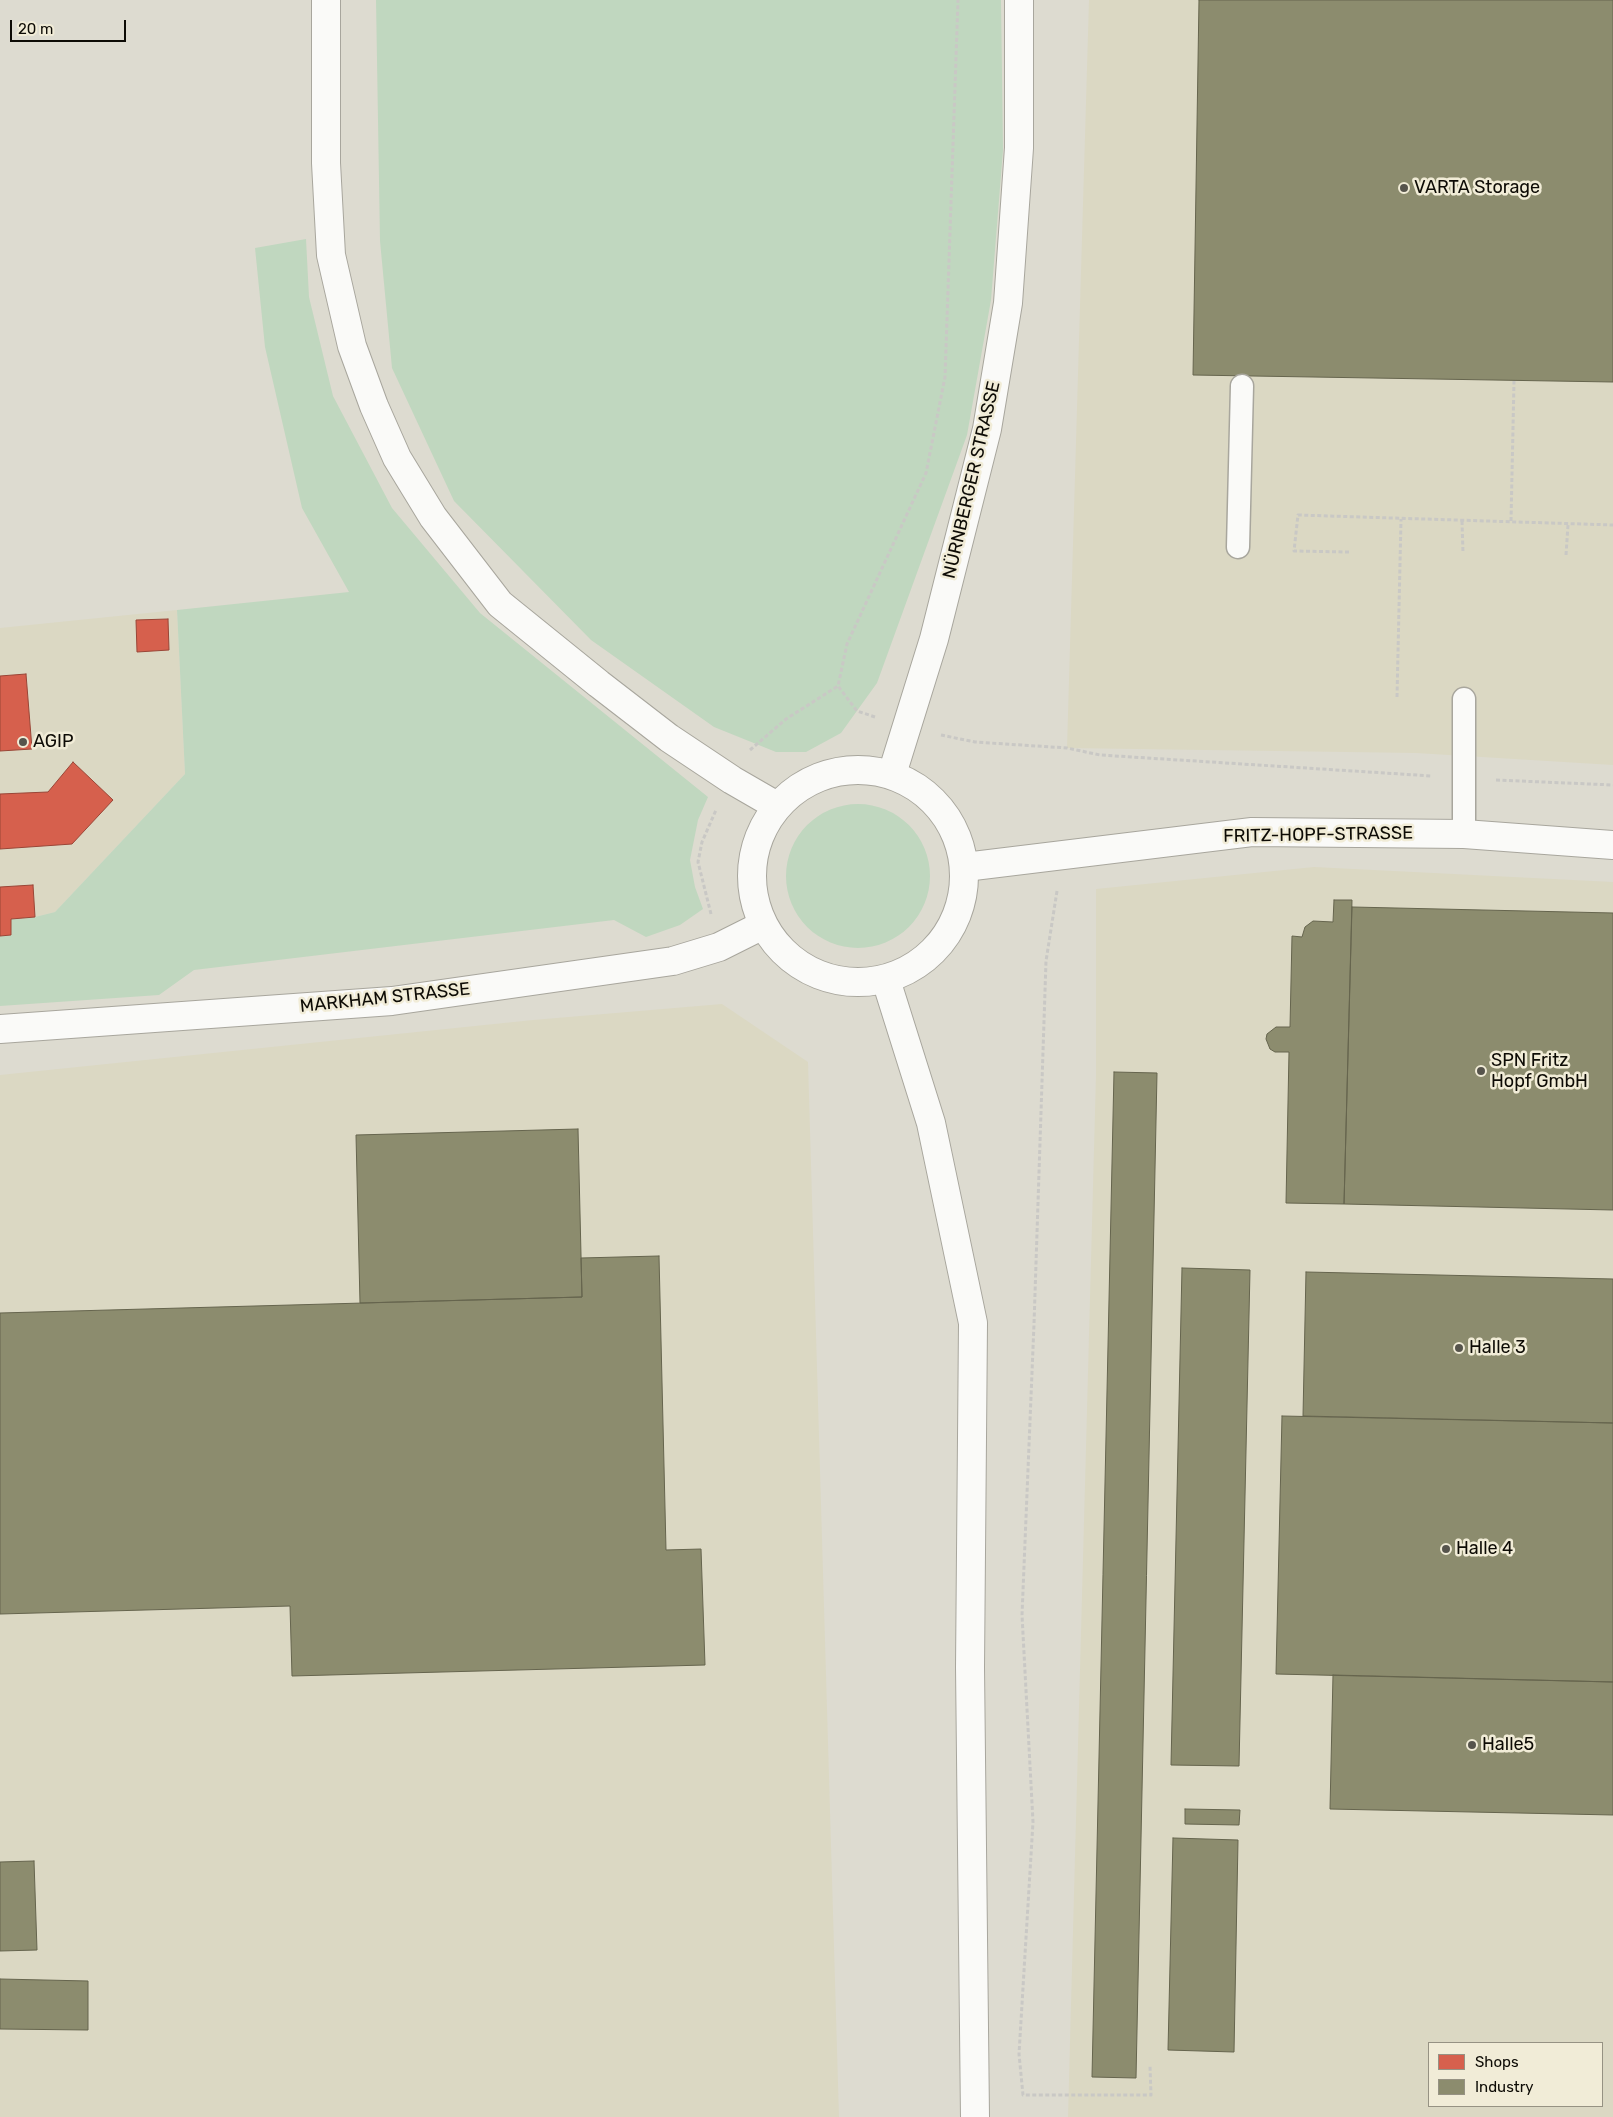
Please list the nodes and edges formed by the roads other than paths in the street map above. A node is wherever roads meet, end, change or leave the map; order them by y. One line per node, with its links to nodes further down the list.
1 (326, 0): 7 (main road)
2 (1019, 0): 6 (main road, NÜRNBERGER STRASSE)
3 (1242, 386): 4 (lane)
4 (1238, 547)
5 (1464, 699): 8 (lane)
6 (892, 774): 7 (main road); 10 (main road)
7 (778, 806): 11 (main road)
8 (1464, 834): 9 (main road, FRITZ-HOPF-STRASSE); 10 (main road, FRITZ-HOPF-STRASSE)
9 (1613, 846)
10 (965, 867): 12 (main road)
11 (762, 925): 12 (main road); 13 (main road, MARKHAM STRASSE)
12 (886, 980): 14 (main road)
13 (0, 1029)
14 (975, 2117)

